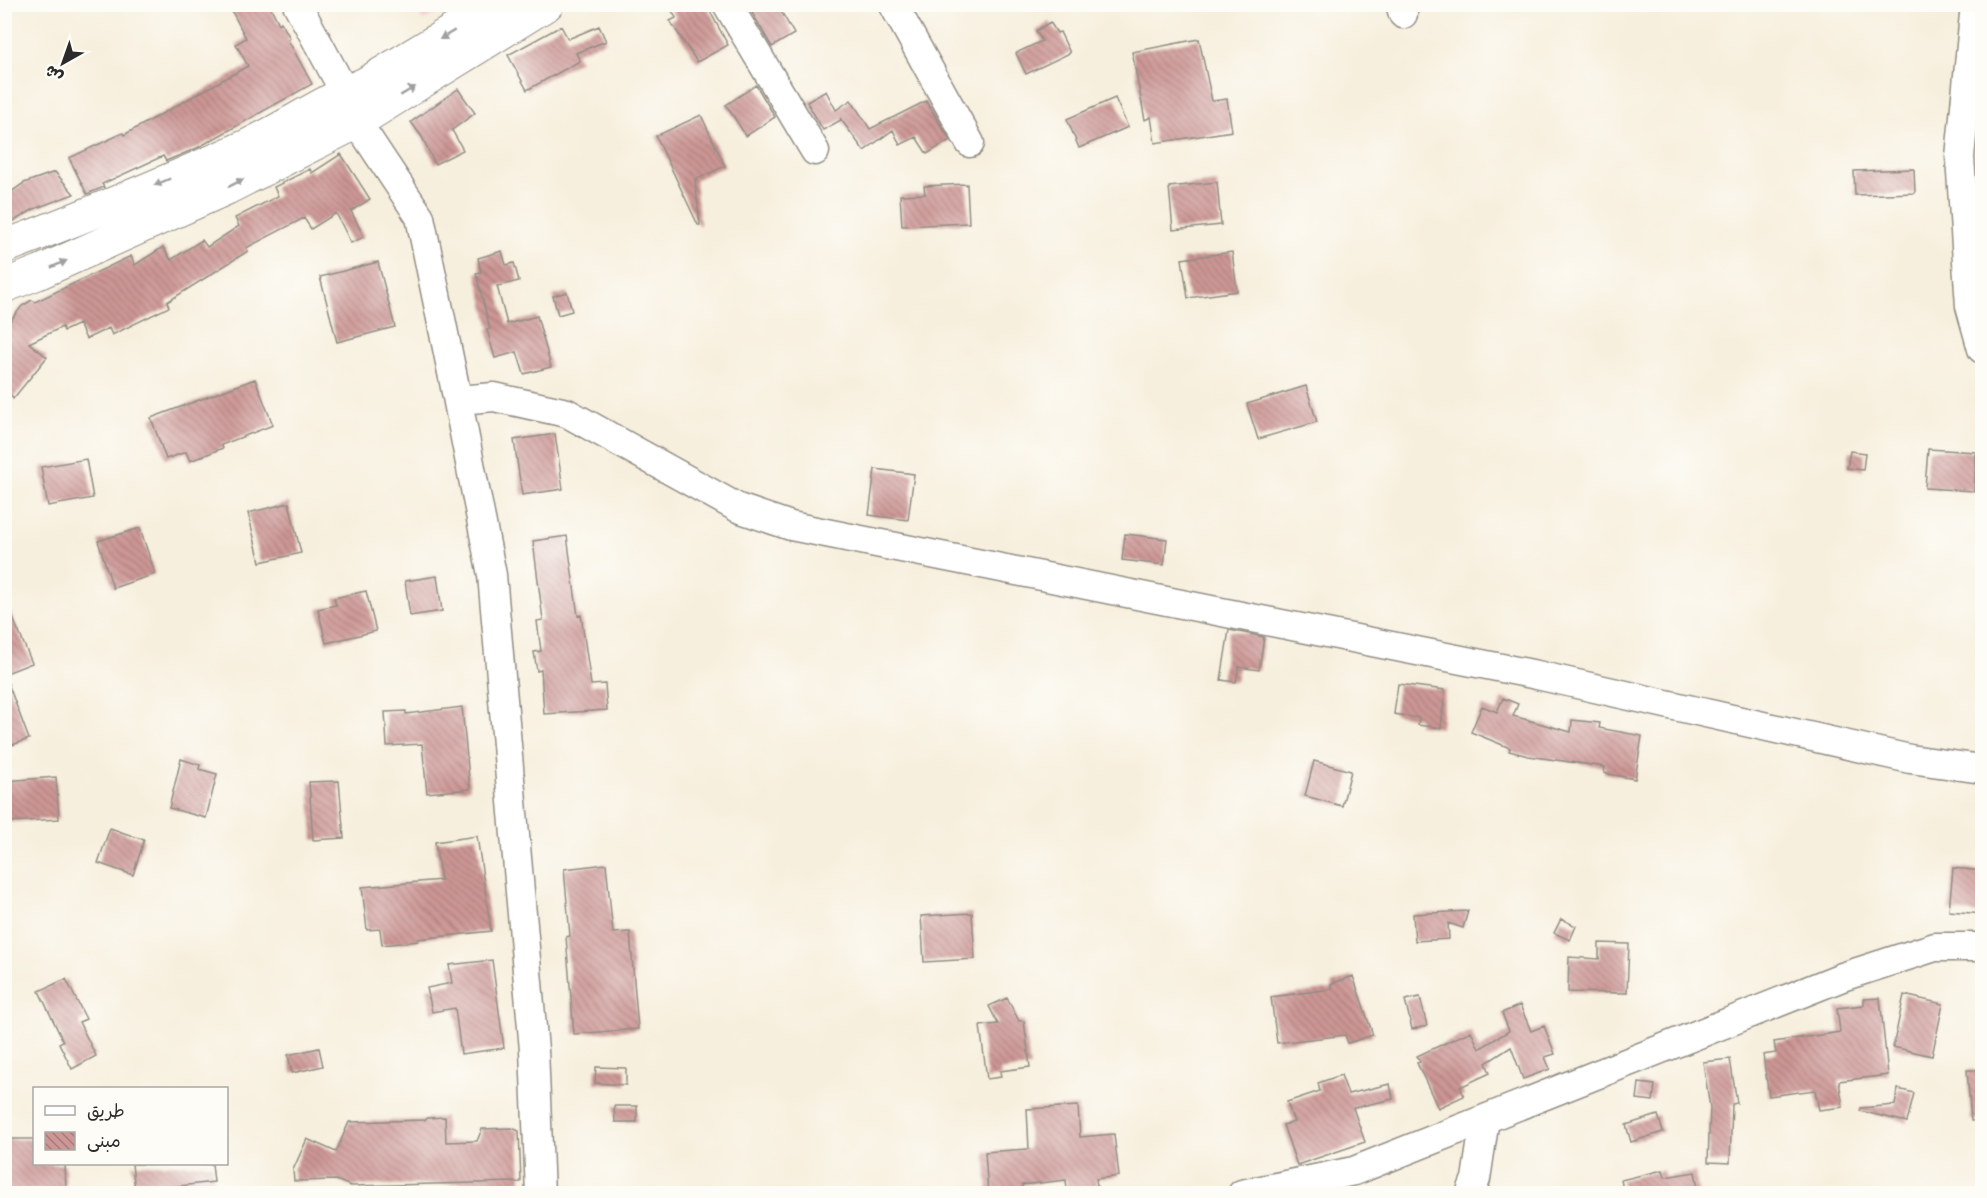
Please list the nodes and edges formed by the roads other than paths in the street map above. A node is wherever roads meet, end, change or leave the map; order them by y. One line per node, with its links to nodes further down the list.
1 (297, 4): 7 (street)
2 (497, 4): 7 (main road, one-way to 7)
3 (547, 4): 7 (main road, one-way to 3)
4 (727, 4): 9 (street)
5 (893, 4): 8 (street)
6 (1975, 4): 10 (street)
7 (351, 107): 11 (main road, one-way to 11); 12 (main road, one-way to 7); 15 (street)
8 (970, 143)
9 (815, 151)
10 (1972, 157): 13 (street)
11 (4, 247)
12 (4, 286)
13 (1976, 305): 14 (street)
14 (1983, 349)
15 (458, 400): 16 (street); 19 (street)
16 (1983, 769)
17 (1983, 947): 18 (street)
18 (1485, 1119): 20 (street); 21 (street)
19 (540, 1194)
20 (1242, 1194)
21 (1470, 1194)

